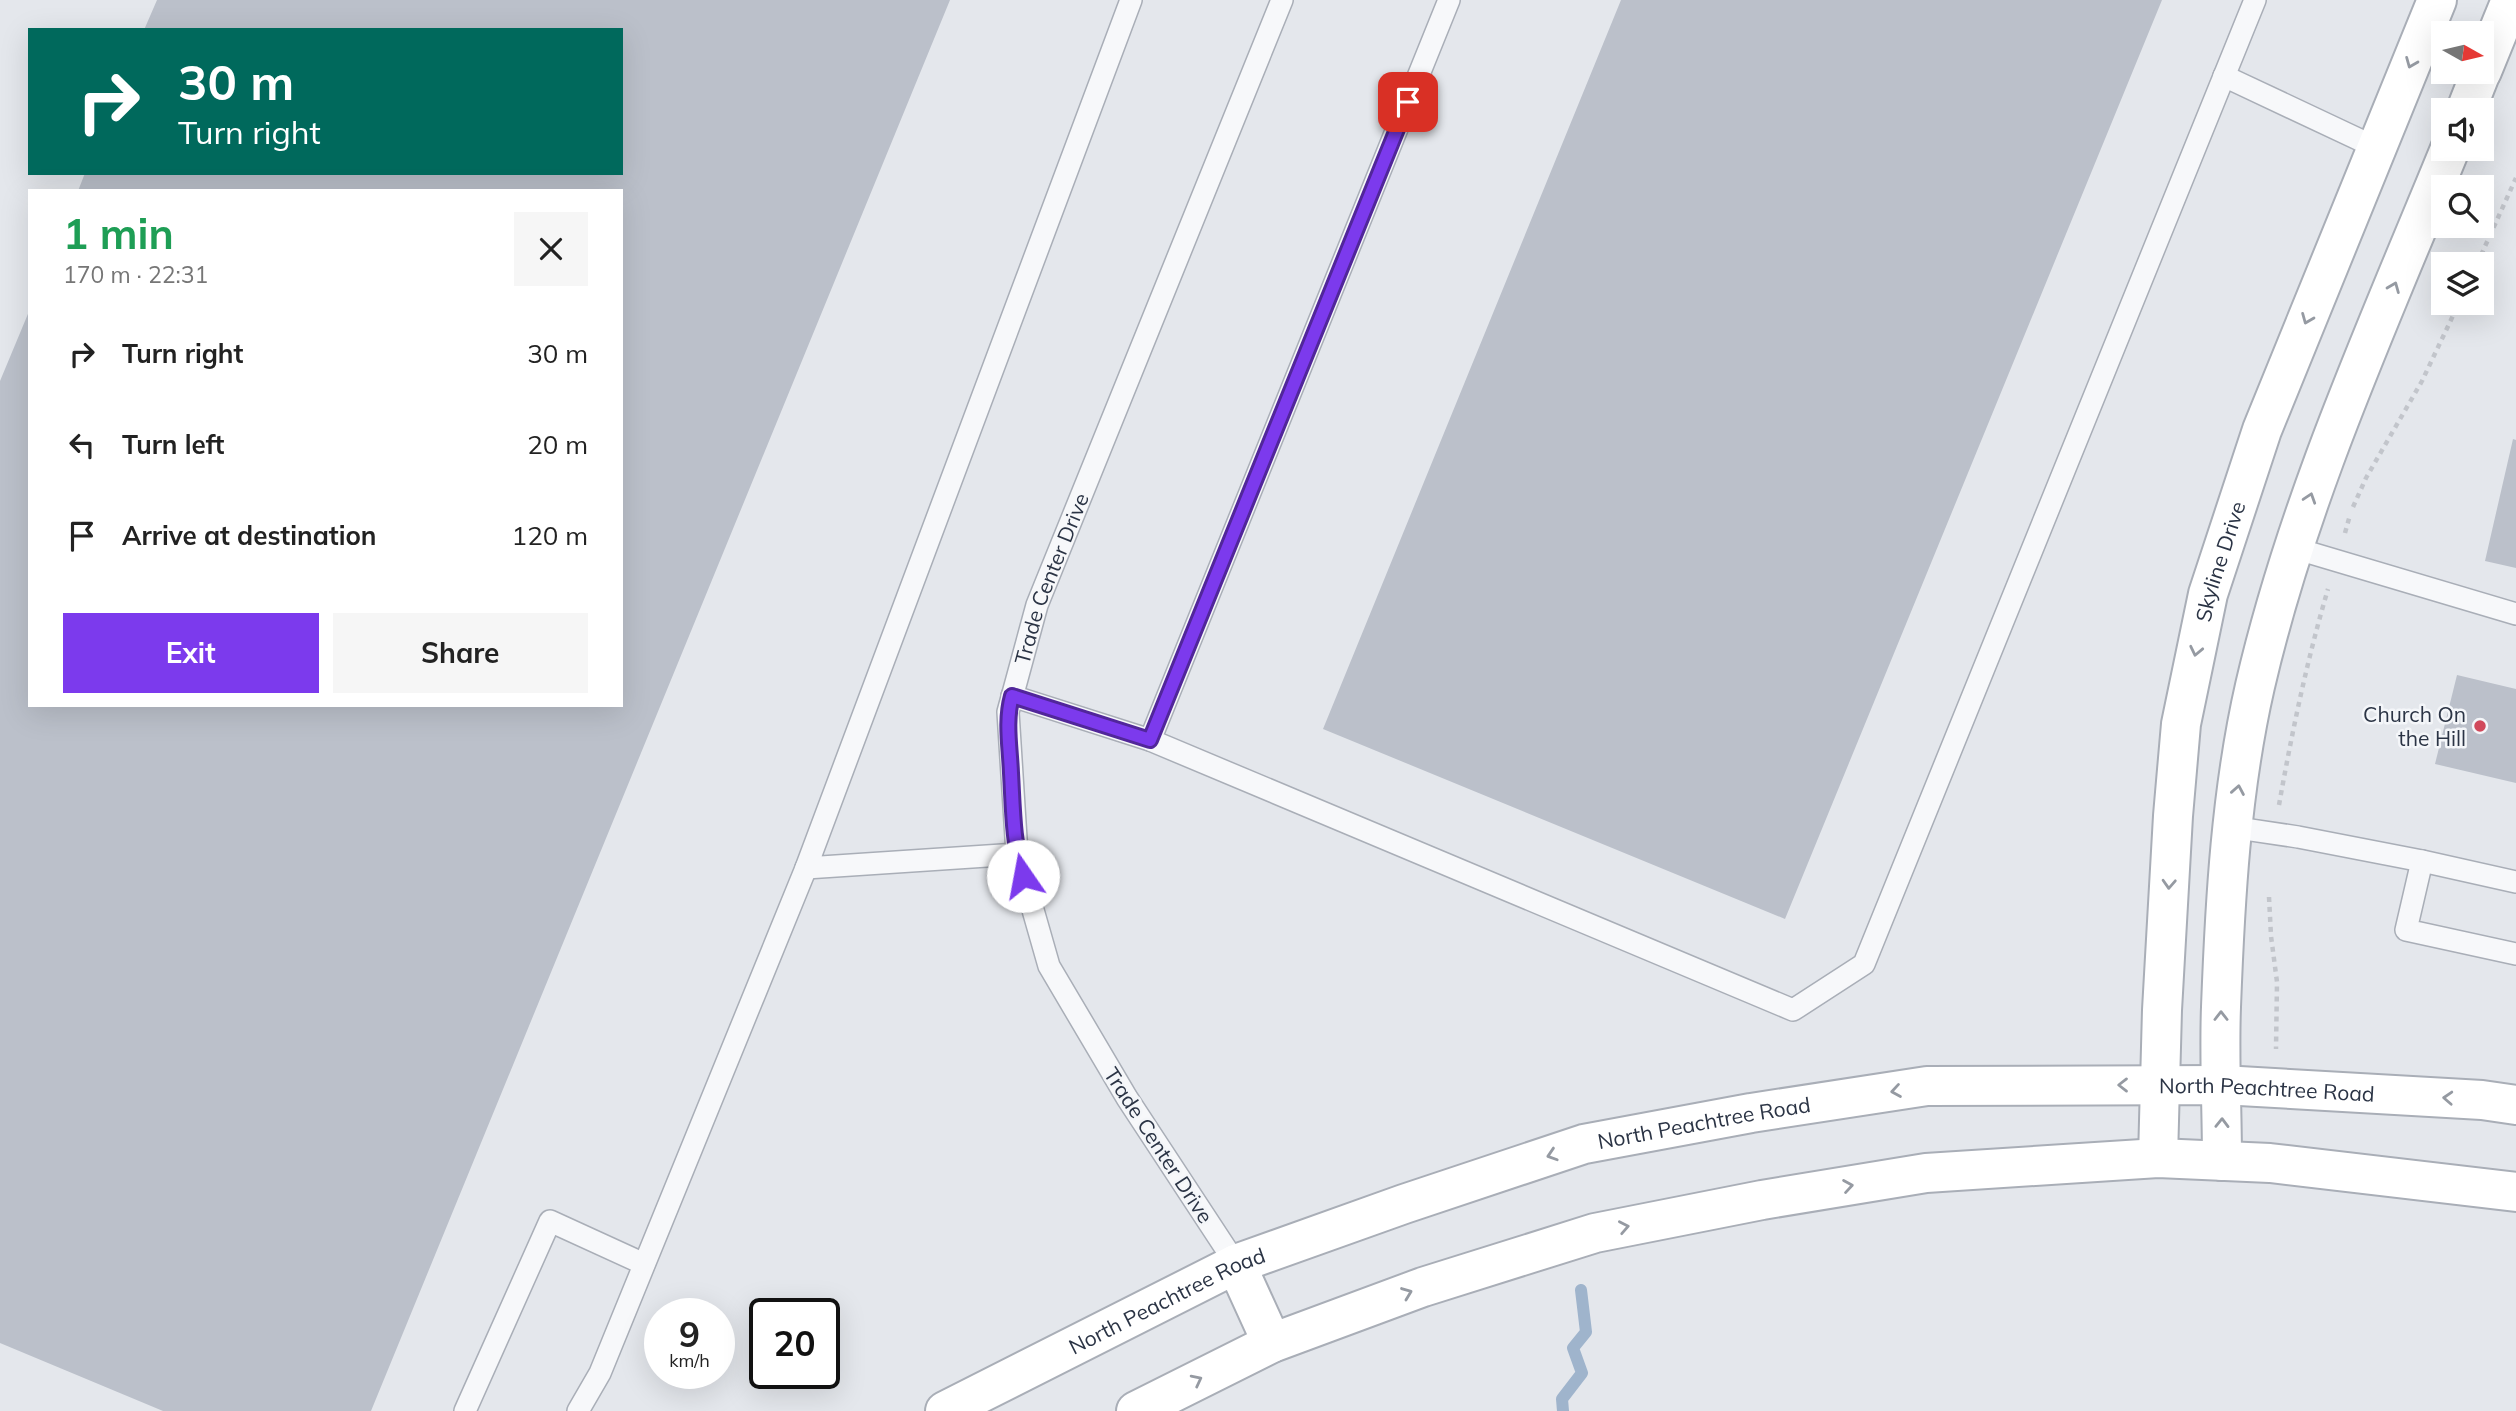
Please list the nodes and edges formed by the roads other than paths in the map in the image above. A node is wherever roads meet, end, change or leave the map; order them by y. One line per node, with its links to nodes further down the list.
1 (1131, 0): 18 (lane)
2 (1282, 0): 13 (lane, Trade Center Drive)
3 (1449, 0): 14 (lane)
4 (2255, 0): 8 (lane)
5 (2437, 0): 9 (main road, Skyline Drive, one-way to 9)
6 (2511, 0): 7 (main road)
7 (2494, 41)
8 (2224, 76): 9 (lane); 14 (lane)
9 (2377, 148): 21 (main road, Skyline Drive, one-way to 21)
10 (2445, 161): 11 (main road, one-way to 10)
11 (2294, 548): 12 (lane); 15 (main road, one-way to 11)
12 (2516, 614)
13 (1012, 696): 14 (lane); 16 (lane, Trade Center Drive)
14 (1150, 740)
15 (2231, 827): 17 (lane); 22 (main road, one-way to 15)
16 (1017, 854): 18 (lane); 28 (lane, Trade Center Drive)
17 (2422, 861): 19 (lane); 20 (lane)
18 (806, 867): 27 (lane)
19 (2516, 882)
20 (2516, 954)
21 (2160, 1084): 22 (main road, North Peachtree Road); 24 (main road, Skyline Drive); 28 (main road, North Peachtree Road, one-way to 28)
22 (2222, 1085): 23 (main road, North Peachtree Road, one-way to 22); 25 (main road, one-way to 22)
23 (2516, 1105)
24 (2158, 1158): 25 (main road); 29 (main road, one-way to 24)
25 (2222, 1161): 26 (main road)
26 (2516, 1192)
27 (644, 1264): 30 (lane); 31 (lane)
28 (1236, 1264): 29 (main road); 32 (main road, North Peachtree Road)
29 (1272, 1343): 33 (main road, one-way to 29)
30 (465, 1411)
31 (578, 1411)
32 (945, 1411)
33 (1136, 1411)

